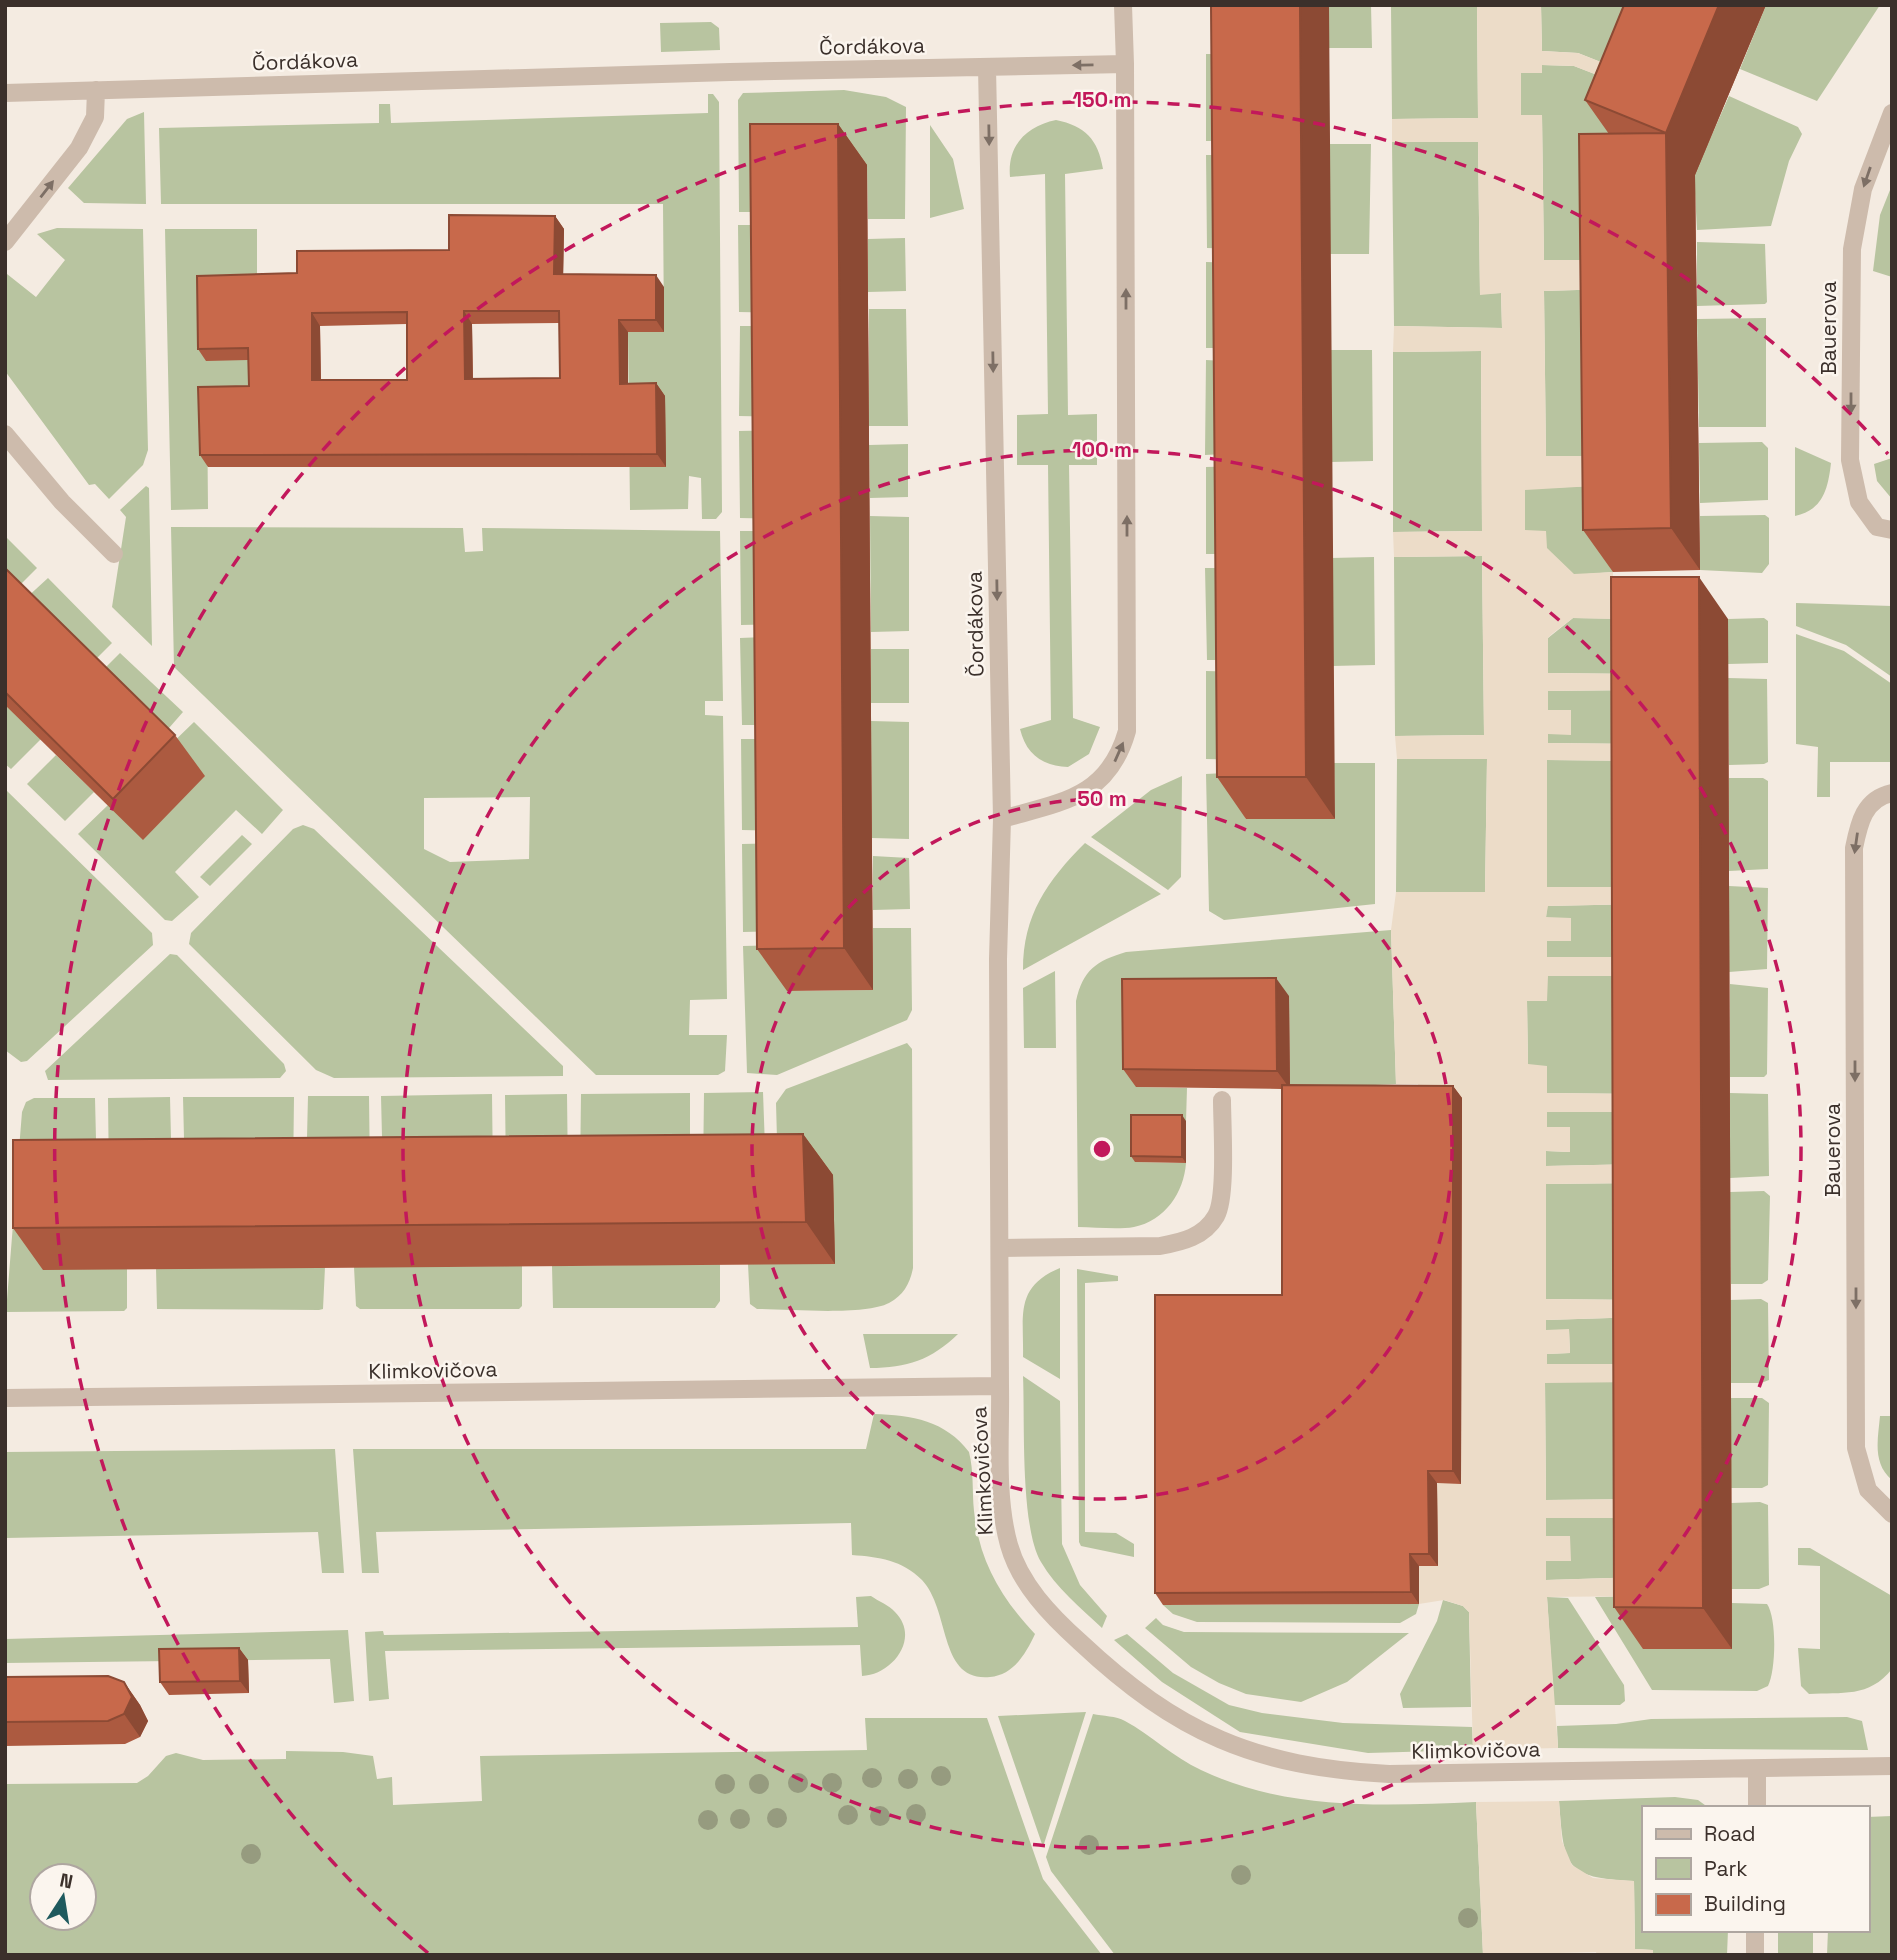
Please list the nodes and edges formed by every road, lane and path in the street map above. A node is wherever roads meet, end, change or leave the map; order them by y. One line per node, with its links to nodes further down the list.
1 (1123, 5): 2 (street)
2 (1125, 64): 3 (street, one-way to 3); 12 (street, one-way to 2)
3 (987, 67): 4 (street, Čordákova); 12 (street, Čordákova, one-way to 12)
4 (96, 90): 5 (street, Čordákova); 7 (street, one-way to 4)
5 (5, 93)
6 (1892, 113): 9 (street, Bauerova, one-way to 9)
7 (5, 242)
8 (5, 434): 10 (street)
9 (1892, 530)
10 (114, 554)
11 (1892, 793): 17 (street, Bauerova, one-way to 17)
12 (1002, 818): 14 (street, Čordákova)
13 (1222, 1100): 14 (street)
14 (1000, 1248): 15 (street, Čordákova)
15 (1000, 1386): 16 (street, Klimkovičova); 19 (street, Klimkovičova)
16 (5, 1398)
17 (1892, 1514)
18 (1892, 1766): 19 (street, Klimkovičova)
19 (1758, 1769): 20 (street)
20 (1757, 1806)
21 (1755, 1932): 22 (street)
22 (1755, 1955)

